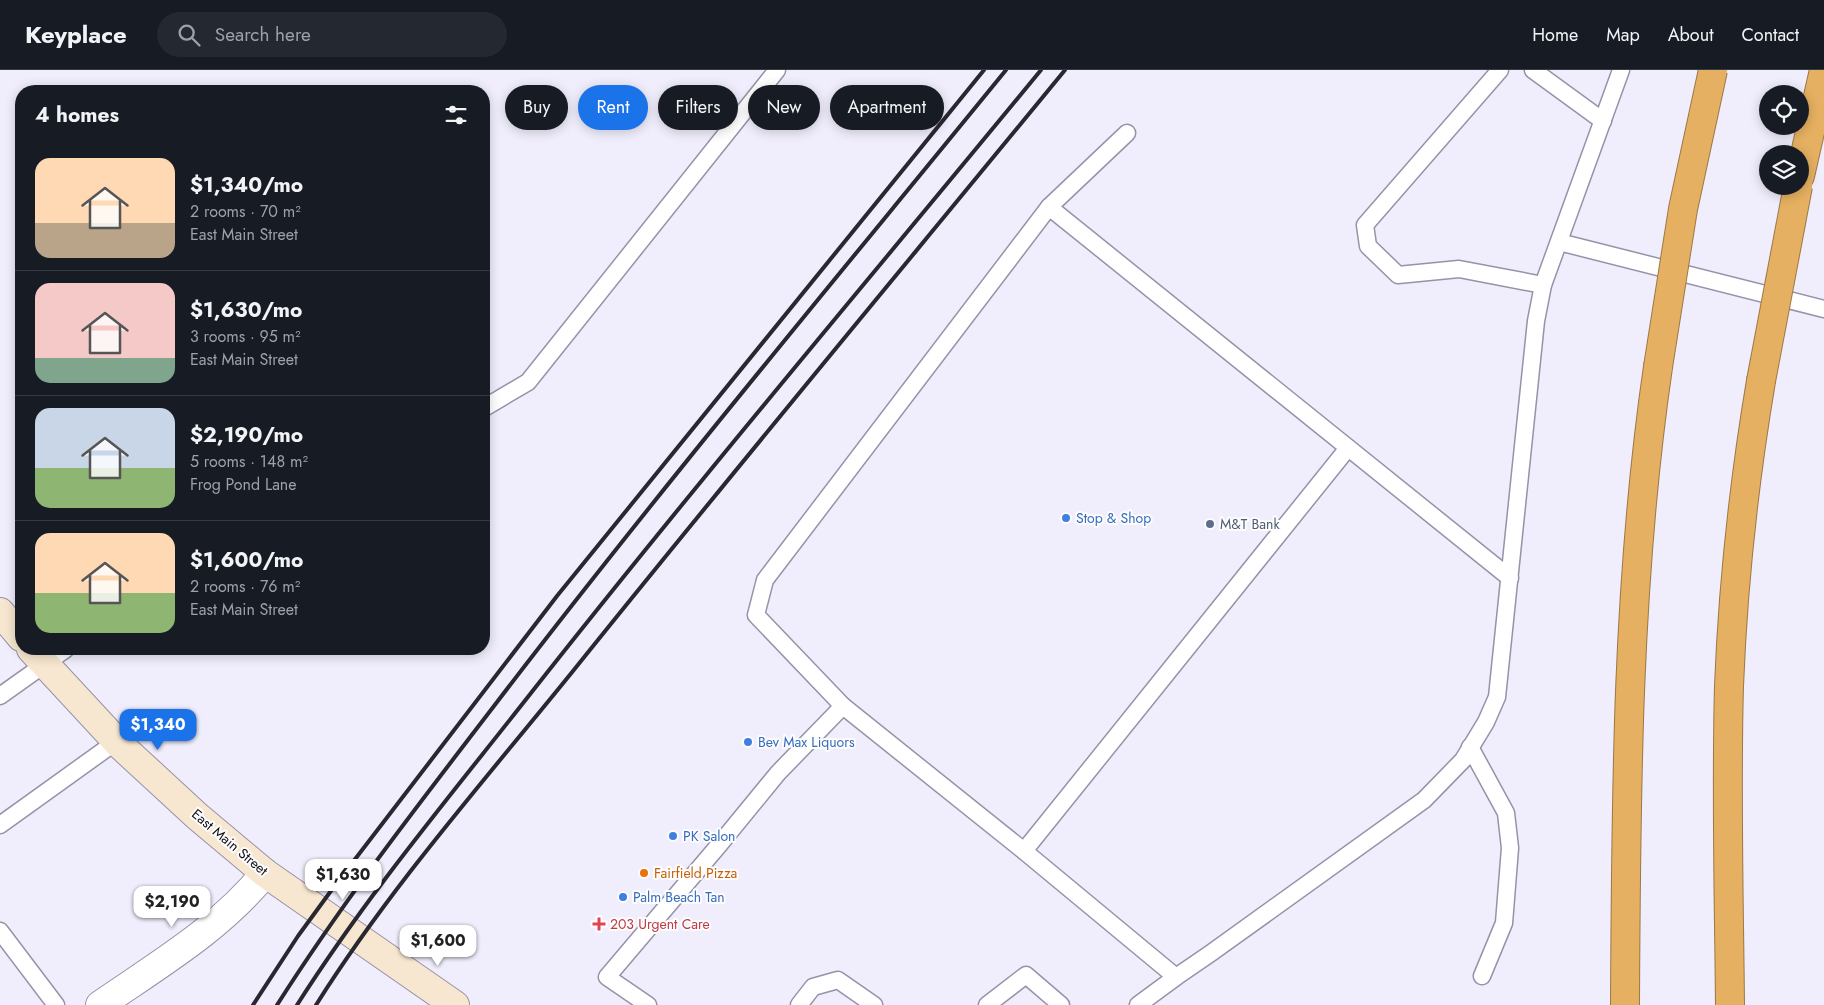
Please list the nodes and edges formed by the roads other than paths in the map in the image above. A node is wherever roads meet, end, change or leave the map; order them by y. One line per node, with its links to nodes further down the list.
1 (777, 70): 15 (lane)
2 (1500, 70): 13 (lane)
3 (1533, 70): 7 (lane)
4 (1621, 70): 7 (lane)
5 (1713, 70): 41 (highway, bridge)
6 (1824, 70): 9 (highway)
7 (1603, 121): 12 (lane)
8 (1127, 133): 11 (lane)
9 (1807, 145)
10 (1796, 195): 42 (highway, bridge)
11 (1049, 207): 16 (lane); 23 (lane)
12 (1559, 242): 13 (lane); 14 (lane)
13 (1543, 285): 17 (lane)
14 (1824, 309)
15 (490, 404)
16 (1348, 448): 17 (lane); 27 (lane)
17 (1510, 578): 25 (lane)
18 (0, 612): 19 (main road)
19 (15, 630)
20 (46, 655): 22 (lane)
21 (48, 655): 24 (main road, East Main Street)
22 (0, 696)
23 (843, 706): 27 (lane); 35 (lane)
24 (117, 741): 26 (lane); 28 (main road, East Main Street)
25 (1470, 747): 30 (lane); 31 (lane)
26 (0, 825)
27 (1024, 851): 30 (lane)
28 (265, 873): 33 (street); 34 (main road, East Main Street)
29 (0, 932): 32 (lane)
30 (1176, 976): 40 (lane)
31 (1482, 976)
32 (56, 1005)
33 (100, 1005)
34 (455, 1005)
35 (648, 1005)
36 (799, 1005): 37 (lane)
37 (874, 1005)
38 (987, 1005): 39 (lane)
39 (1061, 1005)
40 (1138, 1005)
41 (1625, 1005)
42 (1730, 1005)

